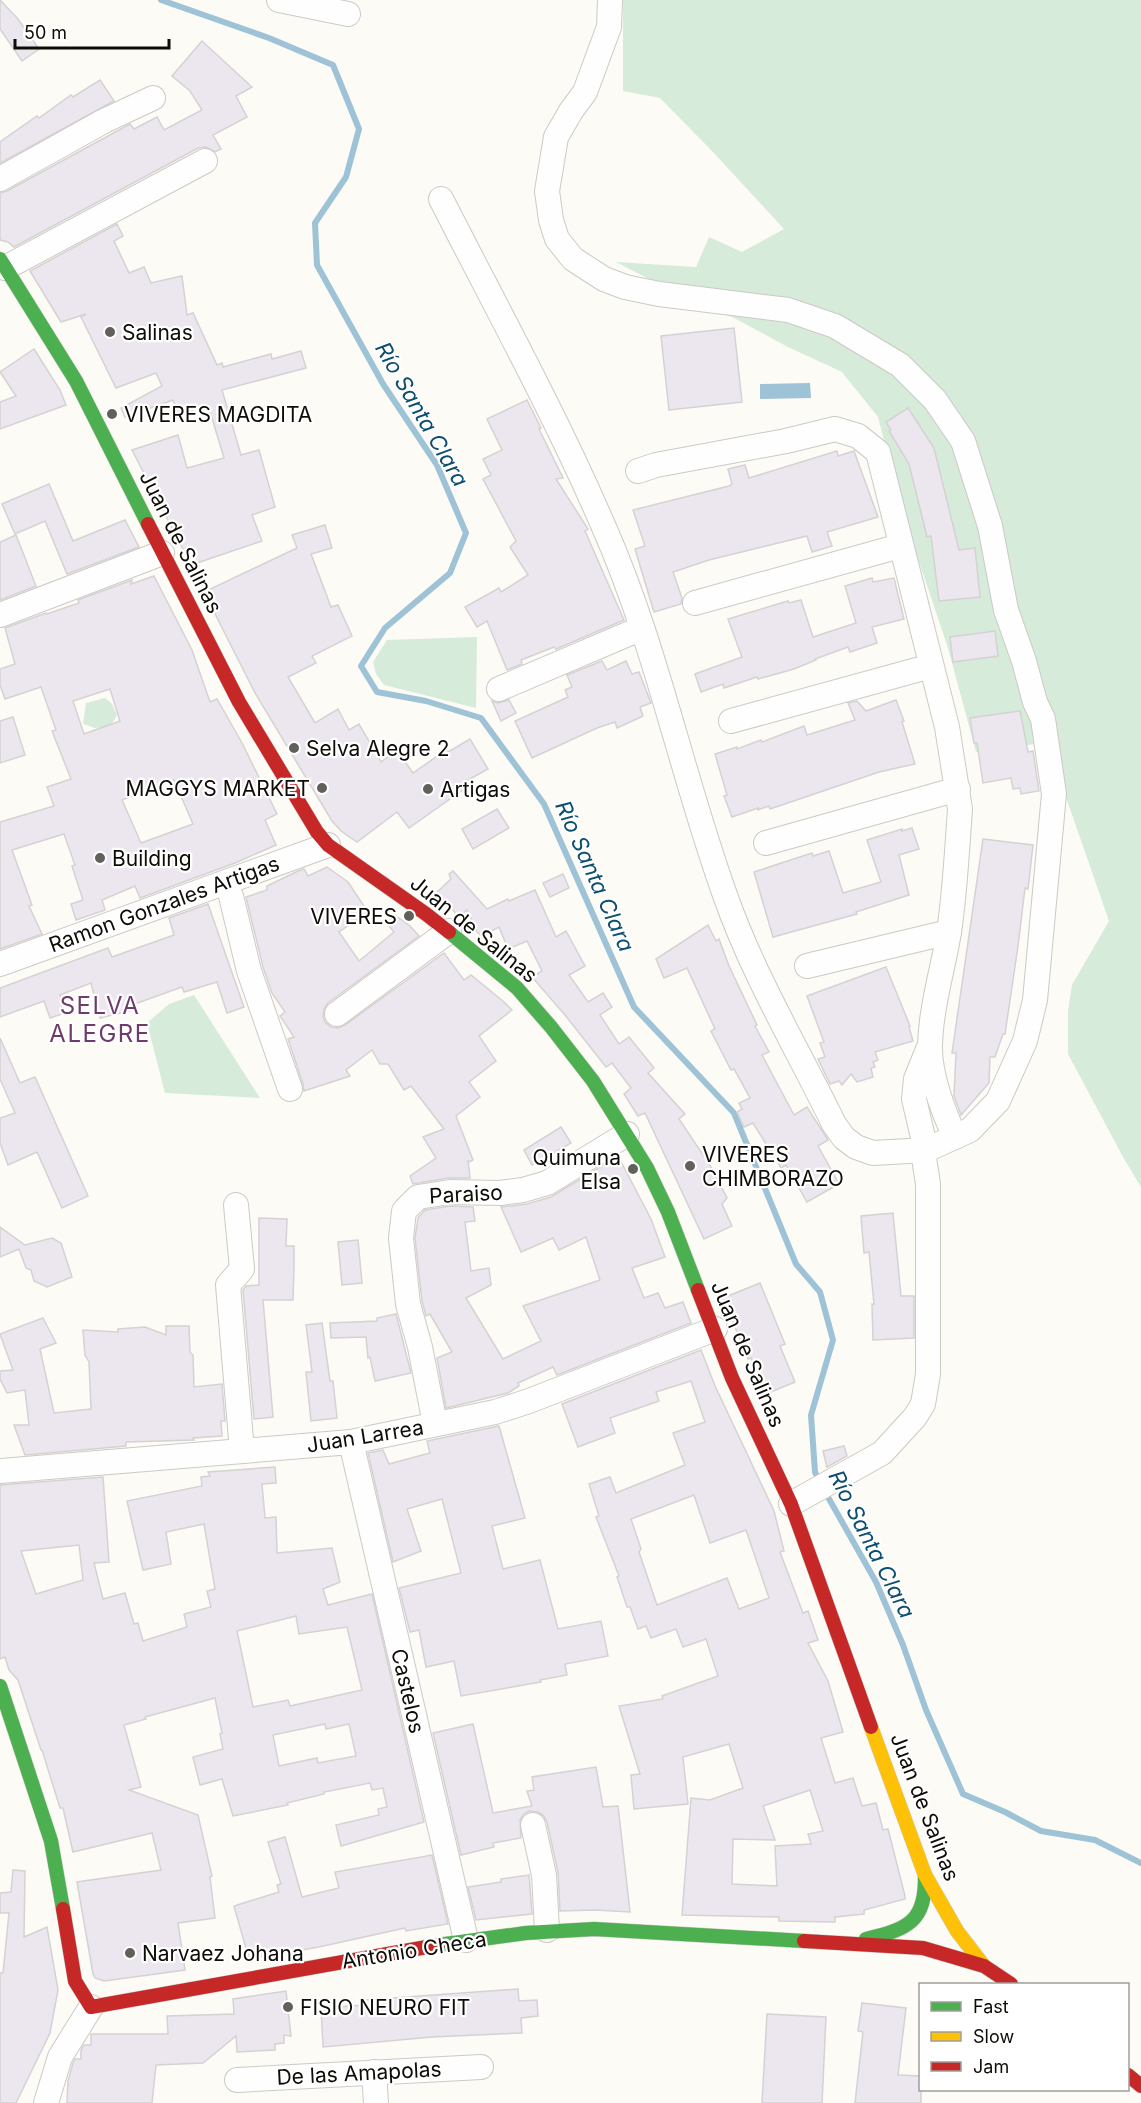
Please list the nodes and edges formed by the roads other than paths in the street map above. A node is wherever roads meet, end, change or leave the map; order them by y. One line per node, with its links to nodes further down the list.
1 (279, 0): 3 (street)
2 (610, 0): 30 (street)
3 (348, 14)
4 (153, 98): 6 (street)
5 (205, 162): 8 (street)
6 (0, 179)
7 (441, 199): 14 (street)
8 (3, 263): 11 (street, Juan de Salinas)
9 (638, 471): 10 (street)
10 (900, 546): 12 (street); 15 (street)
11 (162, 553): 13 (street); 20 (street, Juan de Salinas)
12 (694, 603)
13 (0, 615)
14 (642, 628): 16 (street); 31 (street)
15 (931, 666): 17 (street); 18 (street)
16 (499, 689)
17 (731, 721)
18 (958, 789): 19 (street); 23 (street)
19 (766, 843)
20 (328, 844): 22 (street, Juan de Salinas); 24 (street, Ramon Gonzales Artigas)
21 (231, 896): 28 (street)
22 (449, 931): 26 (street); 29 (street, Juan de Salinas)
23 (949, 932): 25 (street); 27 (street)
24 (0, 964)
25 (807, 966)
26 (337, 1014)
27 (930, 1045): 30 (street); 31 (street)
28 (290, 1089)
29 (627, 1134): 33 (street, Juan de Salinas); 34 (street, Paraiso)
30 (955, 1137): 31 (street)
31 (926, 1150): 38 (street)
32 (236, 1205): 36 (street)
33 (715, 1329): 34 (street, Juan Larrea); 38 (street, Juan de Salinas)
34 (435, 1424): 35 (street, Juan Larrea)
35 (351, 1442): 36 (street, Juan Larrea); 43 (street, Castelos)
36 (242, 1451): 37 (street, Juan Larrea)
37 (0, 1471)
38 (791, 1504): 41 (street, Juan de Salinas)
39 (0, 1686): 47 (street)
40 (532, 1825): 42 (street)
41 (925, 1875): 44 (street); 45 (street, Juan de Salinas)
42 (547, 1930): 43 (street, Antonio Checa); 44 (street, Antonio Checa)
43 (466, 1940): 47 (street, Antonio Checa)
44 (847, 1944): 45 (street, Juan de Salinas)
45 (984, 1966): 46 (street, Juan de Salinas)
46 (1010, 1983)
47 (91, 2007): 53 (street)
48 (481, 2067): 49 (street, De las Amapolas)
49 (374, 2072): 51 (street, De las Amapolas); 54 (street)
50 (1129, 2076): 52 (street)
51 (237, 2080)
52 (1141, 2086)
53 (46, 2103)
54 (376, 2103)

